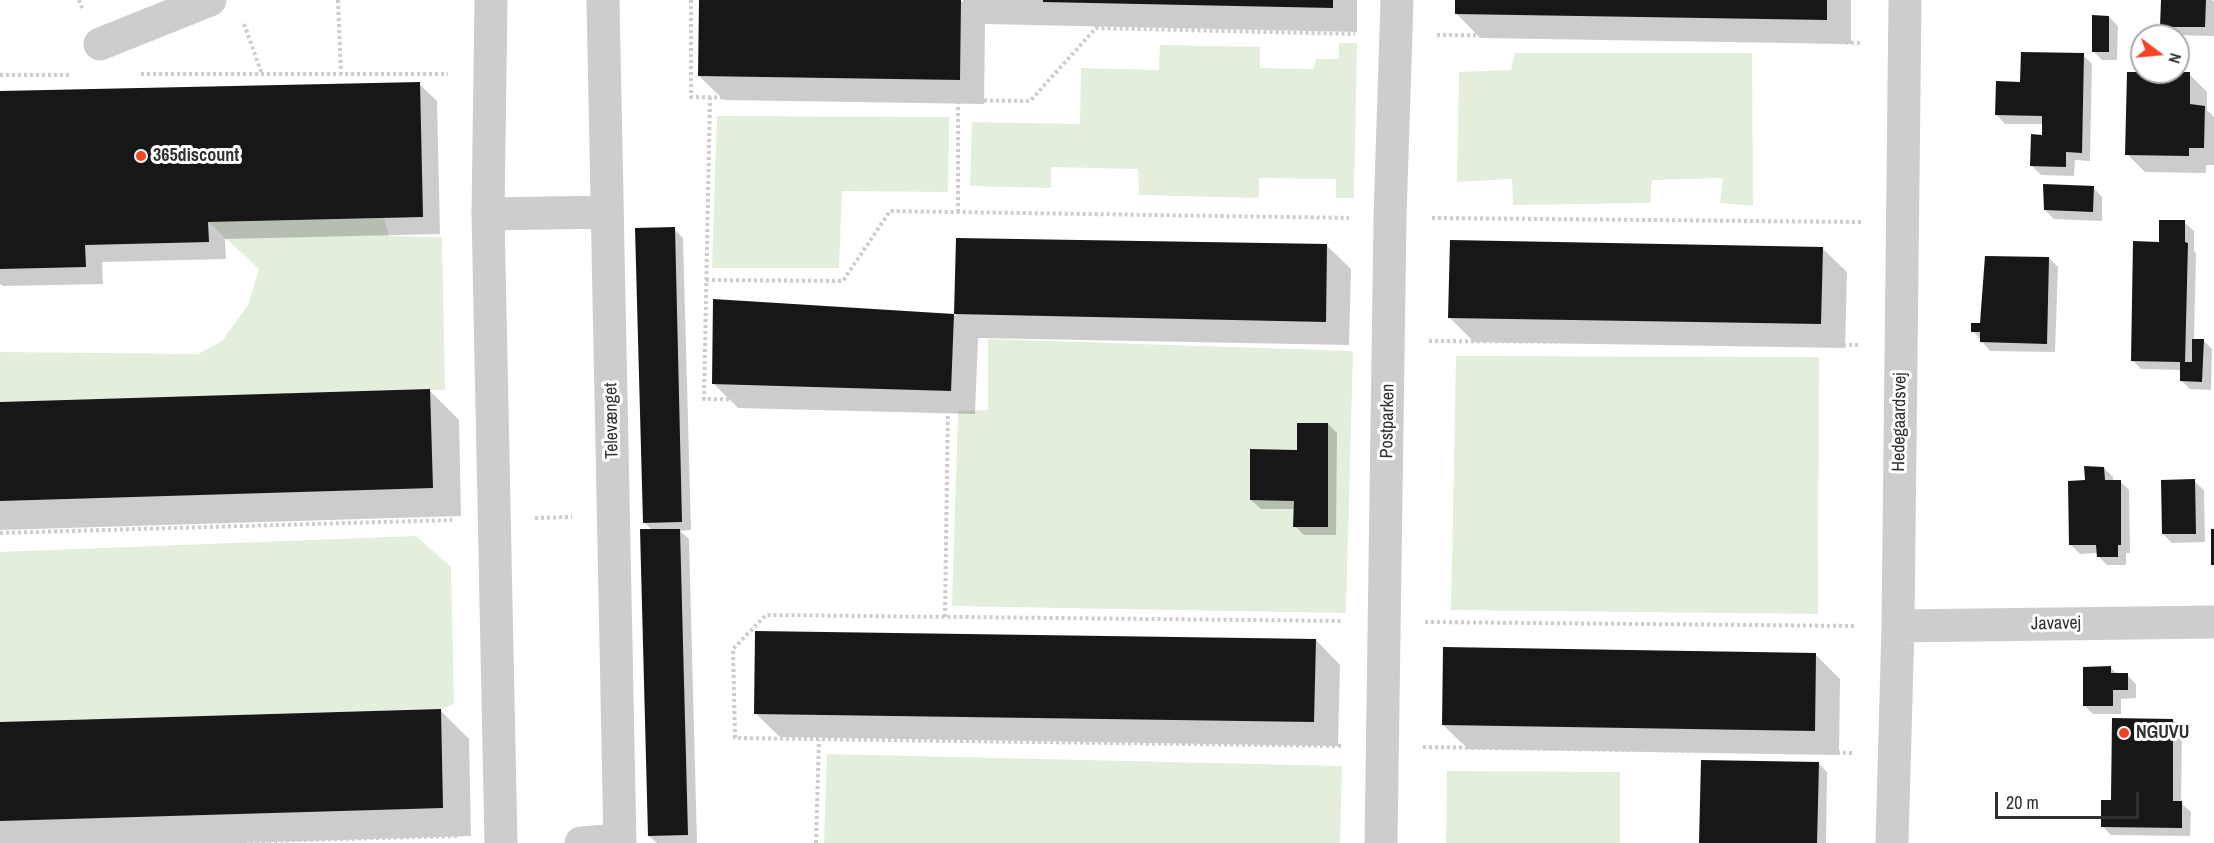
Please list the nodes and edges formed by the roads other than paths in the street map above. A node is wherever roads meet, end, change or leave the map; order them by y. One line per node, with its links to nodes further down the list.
1 (210, 0): 6 (street)
2 (491, 0): 8 (street)
3 (603, 0): 7 (street, Televænget)
4 (1397, 0): 14 (street, Postparken)
5 (1905, 0): 10 (street, Hedegaardsvej)
6 (100, 44)
7 (607, 212): 8 (street); 12 (street, Televænget)
8 (488, 214): 11 (street)
9 (2214, 622): 10 (street, Javavej)
10 (1898, 626): 15 (street, Hedegaardsvej)
11 (501, 839)
12 (620, 842): 13 (street)
13 (582, 843)
14 (1381, 843)
15 (1892, 843)

